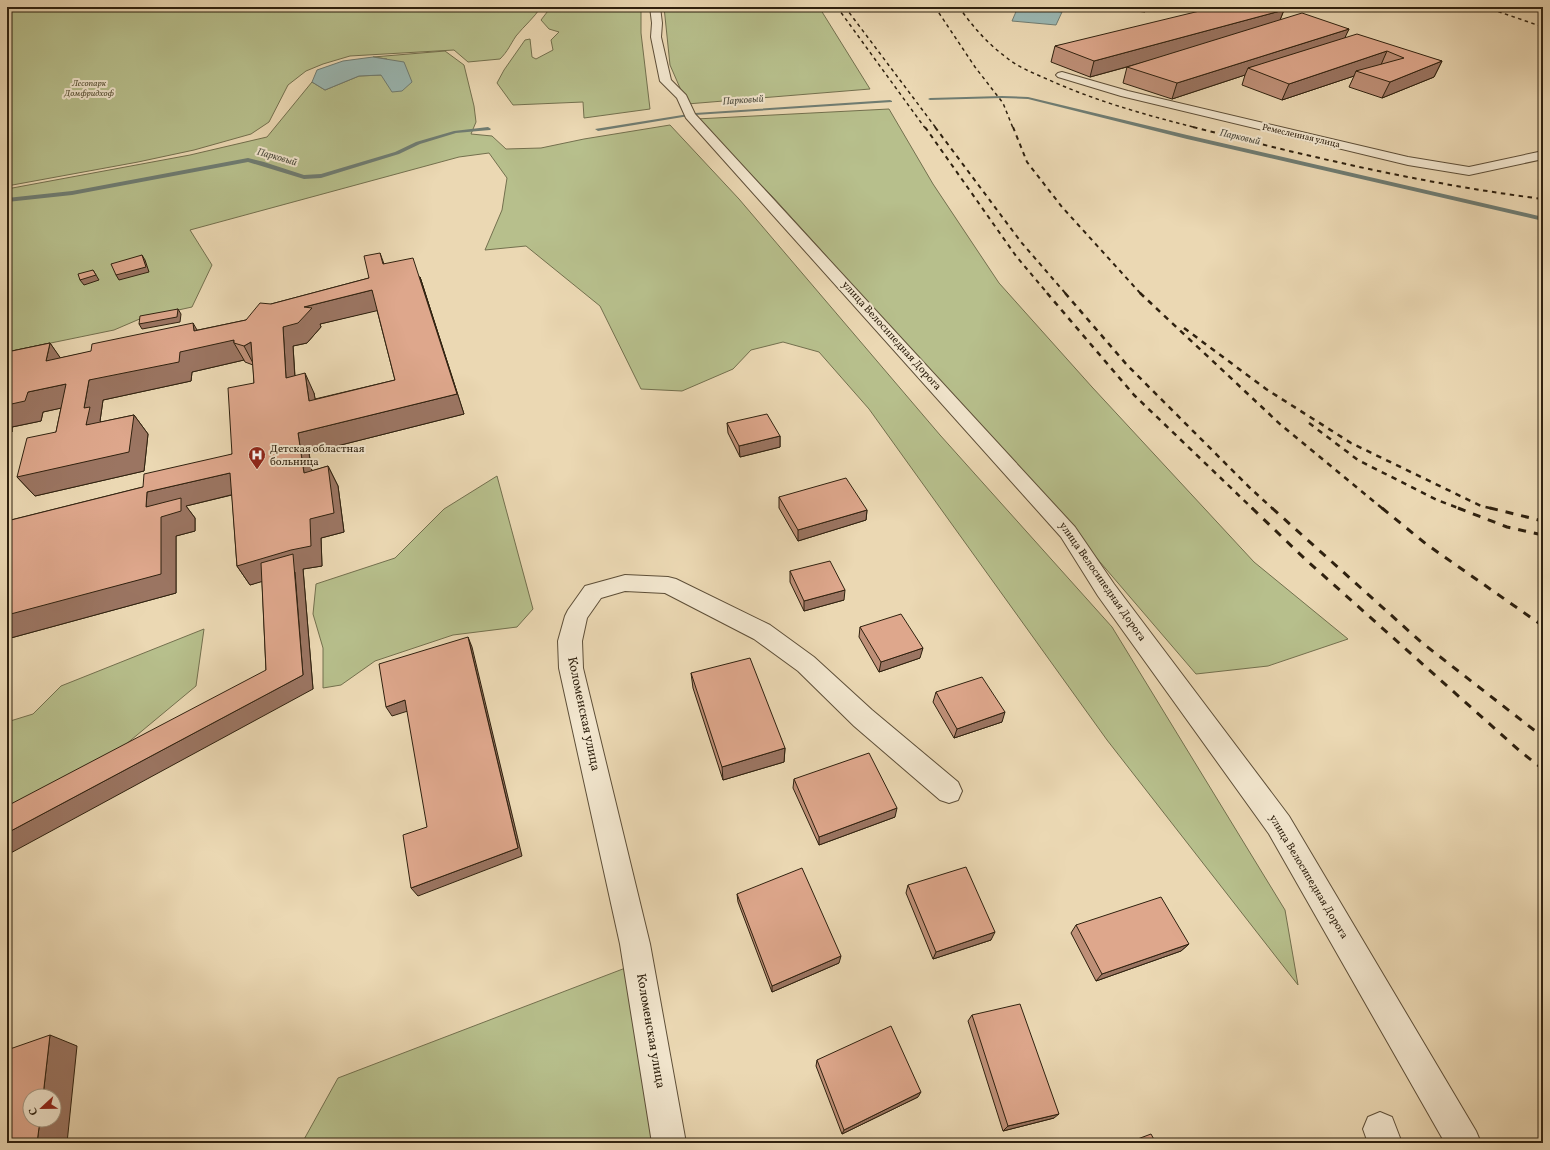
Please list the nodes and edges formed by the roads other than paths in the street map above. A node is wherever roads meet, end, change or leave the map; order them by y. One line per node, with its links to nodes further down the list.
1 (655, 7): 6 (street, улица Велосипедная Дорога)
2 (1062, 75): 3 (street, Ремесленная улица)
3 (1543, 155)
4 (949, 791): 5 (street, Коломенская улица)
5 (669, 1143)
6 (1464, 1143)

